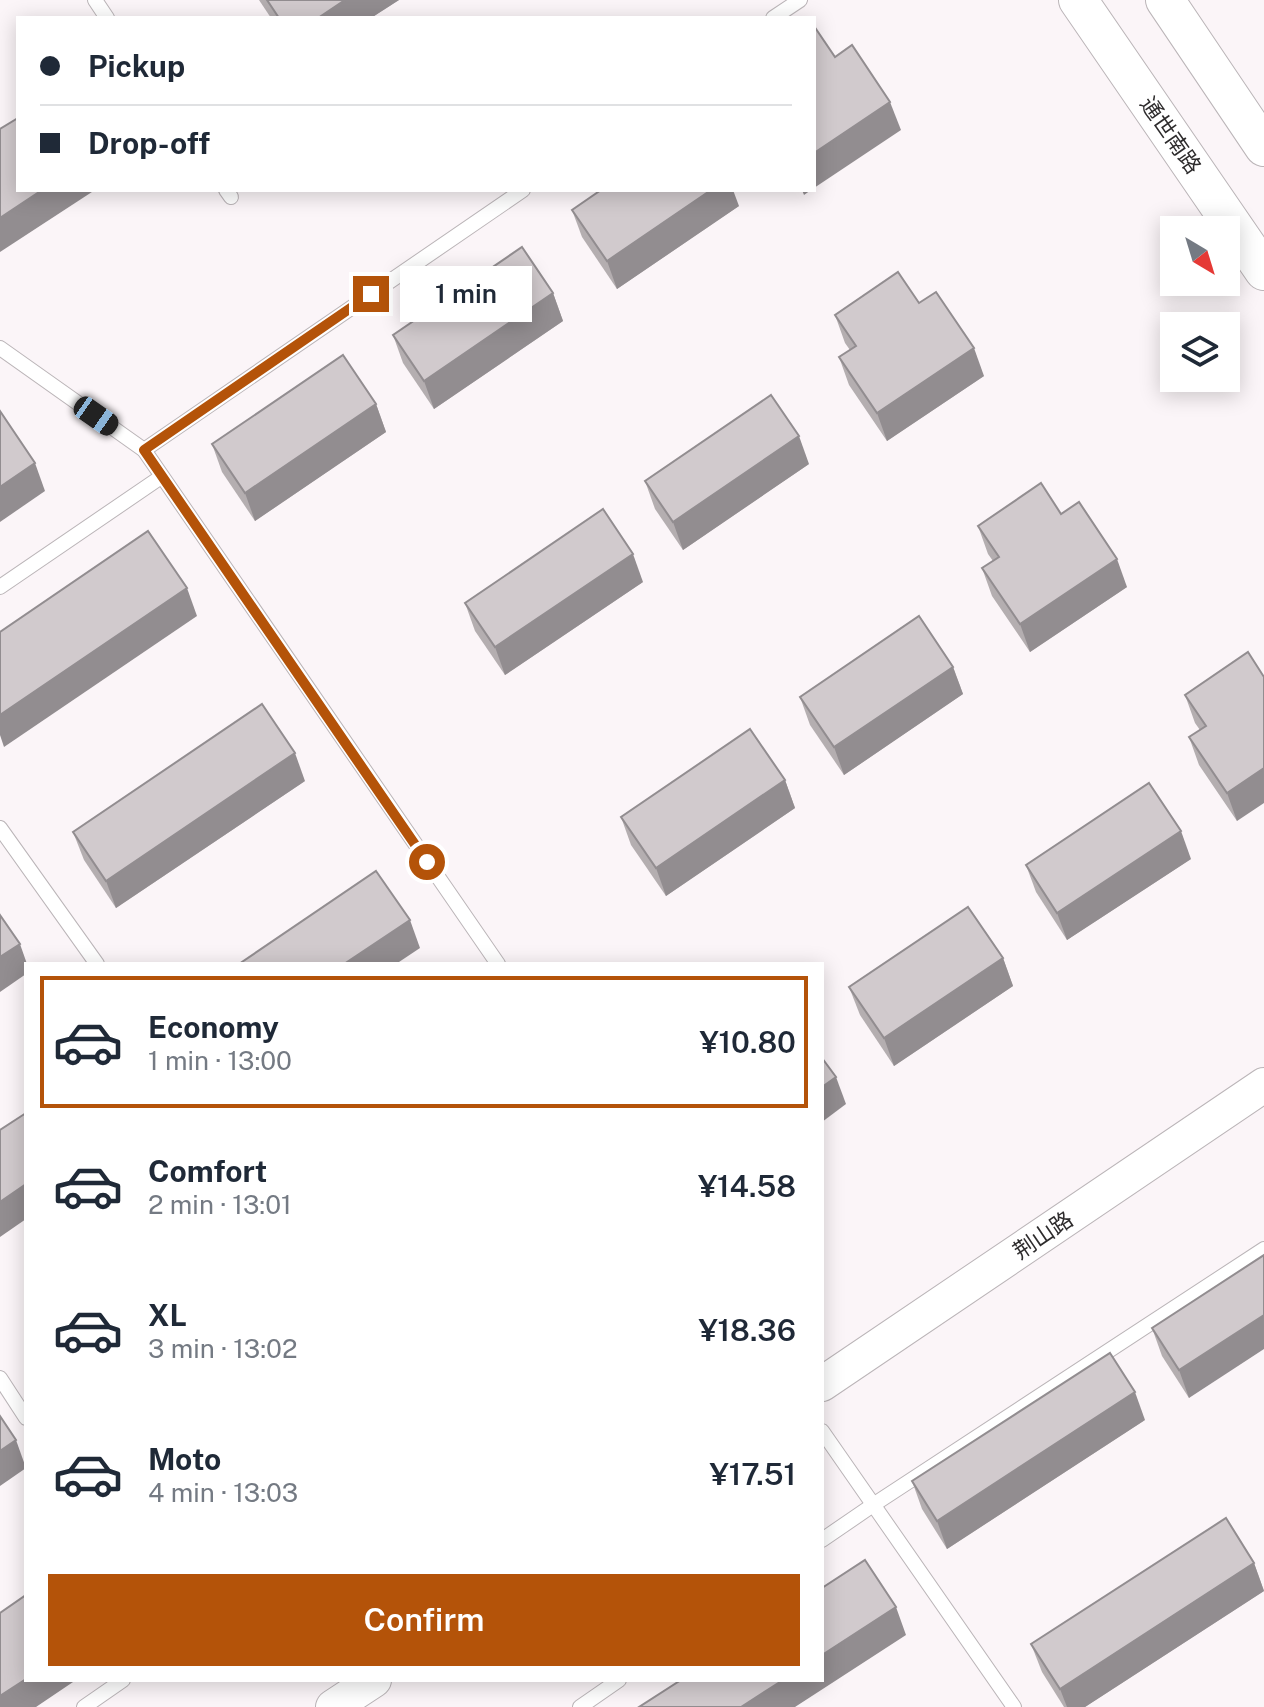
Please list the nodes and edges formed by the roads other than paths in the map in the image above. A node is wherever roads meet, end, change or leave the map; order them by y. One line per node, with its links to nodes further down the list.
1 (800, 0): 4 (lane)
2 (1078, 0): 7 (main road, 通世南路)
3 (1165, 0): 5 (main road)
4 (776, 16)
5 (1264, 147)
6 (520, 192): 9 (lane)
7 (1264, 271)
8 (0, 348): 9 (lane)
9 (144, 450): 10 (lane)
10 (161, 477): 11 (lane); 14 (lane)
11 (0, 587)
12 (0, 828): 13 (lane)
13 (96, 962)
14 (497, 962)
15 (1264, 1085): 18 (street, 荆山路)
16 (1264, 1249): 21 (lane)
17 (0, 1378): 19 (lane)
18 (824, 1383)
19 (24, 1415)
20 (824, 1434): 21 (lane)
21 (873, 1505): 22 (lane); 29 (lane)
22 (824, 1539)
23 (120, 1682): 26 (lane)
24 (371, 1682): 27 (street)
25 (616, 1682): 28 (lane)
26 (84, 1707)
27 (333, 1707)
28 (580, 1707)
29 (1014, 1707)

